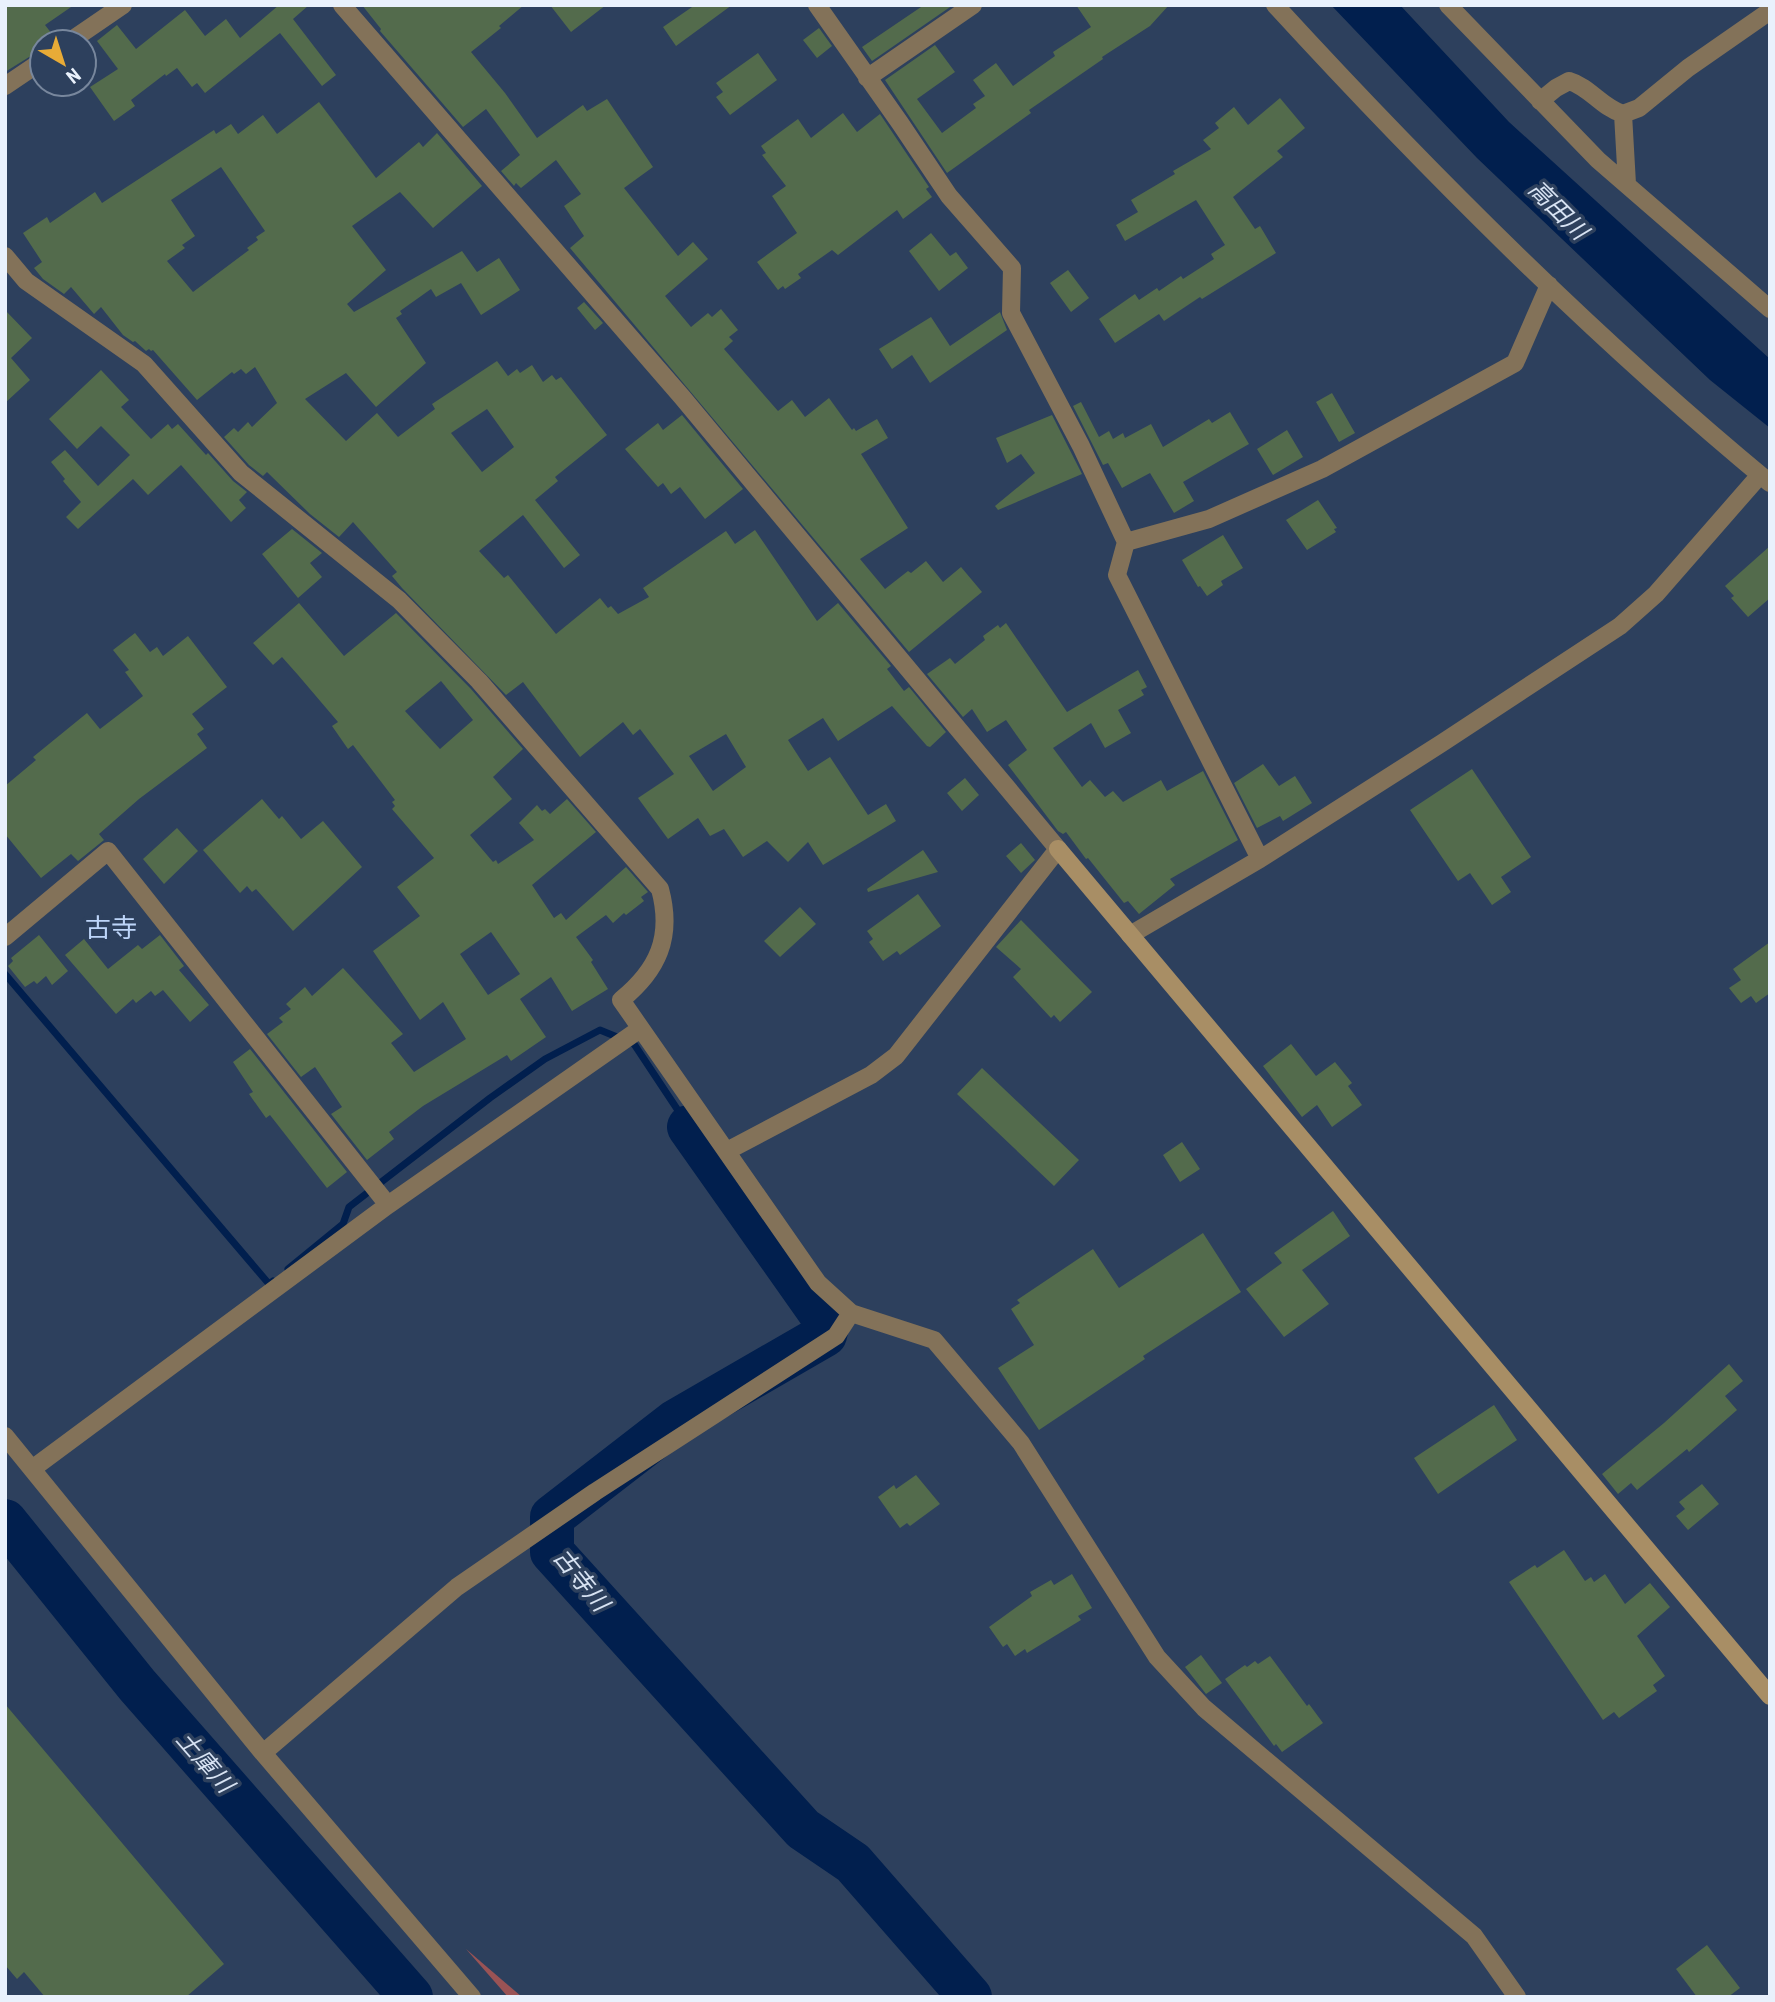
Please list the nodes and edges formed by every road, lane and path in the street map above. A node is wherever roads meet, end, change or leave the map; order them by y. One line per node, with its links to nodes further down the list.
1 (122, 5): 8 (street)
2 (342, 5): 20 (street)
3 (817, 5): 10 (street)
4 (973, 5): 10 (street)
5 (1275, 5): 16 (street)
6 (1448, 5): 12 (street)
7 (1770, 11): 13 (street)
8 (89, 28)
9 (28, 70): 11 (street)
10 (867, 78): 19 (street)
11 (5, 86)
12 (1540, 101): 13 (street); 14 (street)
13 (1623, 114): 14 (street)
14 (1627, 184): 17 (street)
15 (5, 256): 24 (street)
16 (1549, 285): 18 (street); 19 (street)
17 (1770, 309)
18 (1765, 479): 21 (street)
19 (1126, 542): 21 (street)
20 (1058, 849): 23 (street); 25 (street)
21 (1260, 859): 23 (street)
22 (6, 934): 26 (street)
23 (1130, 935): 30 (street)
24 (639, 1029): 25 (street); 26 (street)
25 (727, 1151): 27 (street)
26 (388, 1205): 29 (street)
27 (851, 1313): 31 (street); 33 (street)
28 (5, 1436): 29 (street)
29 (32, 1469): 31 (street)
30 (1770, 1696)
31 (263, 1753): 32 (street)
32 (471, 1997)
33 (1517, 1997)

